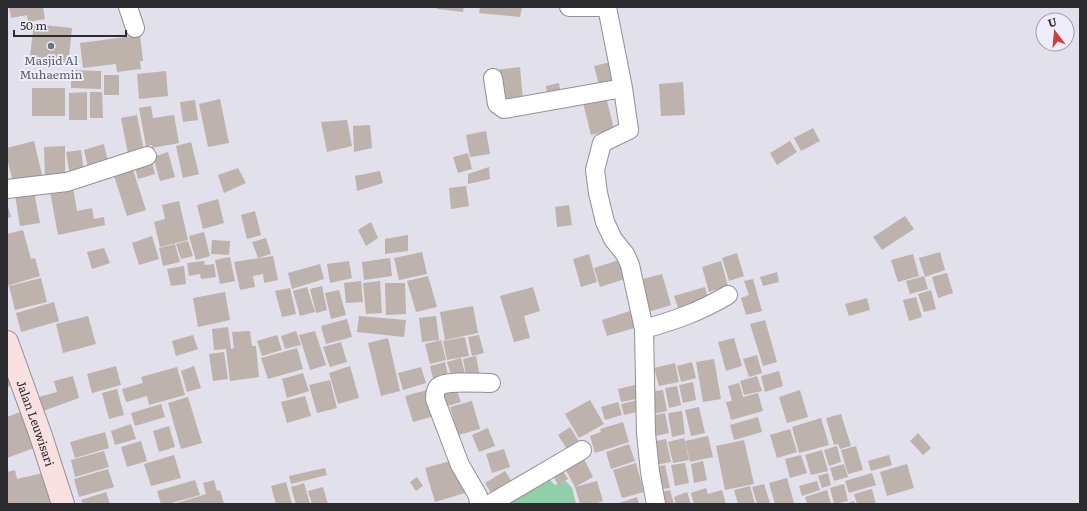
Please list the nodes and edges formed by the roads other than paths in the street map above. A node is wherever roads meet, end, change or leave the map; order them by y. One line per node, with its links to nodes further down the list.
1 (128, 7): 4 (street)
2 (569, 7): 3 (street)
3 (608, 7): 6 (street)
4 (134, 28)
5 (493, 78): 6 (street)
6 (623, 88): 10 (street)
7 (147, 156): 8 (street)
8 (7, 189)
9 (728, 295): 10 (street)
10 (644, 329): 17 (street)
11 (7, 342): 14 (main road, Jalan Leuwisari)
12 (491, 382): 15 (street)
13 (582, 450): 16 (street)
14 (63, 504)
15 (479, 504)
16 (490, 504)
17 (656, 504)

